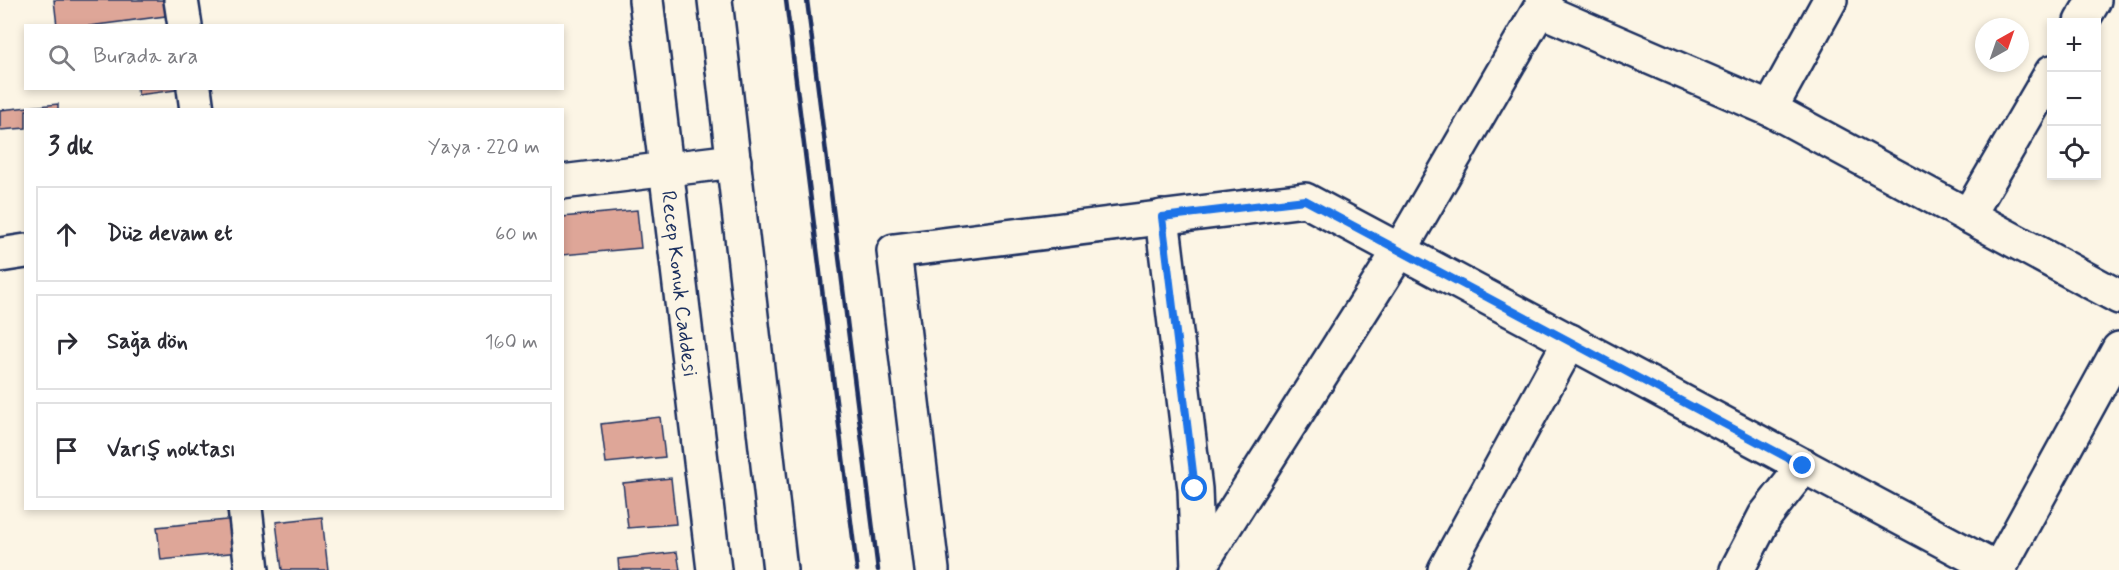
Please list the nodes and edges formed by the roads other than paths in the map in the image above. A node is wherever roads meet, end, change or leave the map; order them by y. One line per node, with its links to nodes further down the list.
1 (181, 0): 8 (street)
2 (646, 0): 14 (street, Recep Konuk Caddesi)
3 (714, 0): 13 (street)
4 (1830, 0): 12 (street)
5 (2094, 0): 7 (street)
6 (1543, 5): 12 (street); 18 (street)
7 (2083, 18)
8 (185, 24)
9 (2047, 81): 16 (street)
10 (194, 90): 11 (street)
11 (197, 108)
12 (1770, 109): 16 (street)
13 (734, 161): 14 (street); 29 (street)
14 (666, 169): 15 (street); 28 (street, Recep Konuk Caddesi)
15 (564, 182)
16 (1968, 216): 21 (street)
17 (1162, 217): 18 (street); 26 (street); 30 (street)
18 (1400, 250): 22 (street); 26 (street)
19 (24, 251): 20 (street)
20 (0, 255)
21 (2119, 297)
22 (1570, 341): 24 (street); 31 (street)
23 (2119, 350): 33 (street)
24 (1803, 466): 32 (street); 33 (street)
25 (245, 510): 27 (street)
26 (1199, 569)
27 (252, 570)
28 (714, 570)
29 (780, 570)
30 (933, 570)
31 (1445, 570)
32 (1737, 570)
33 (1998, 570)

